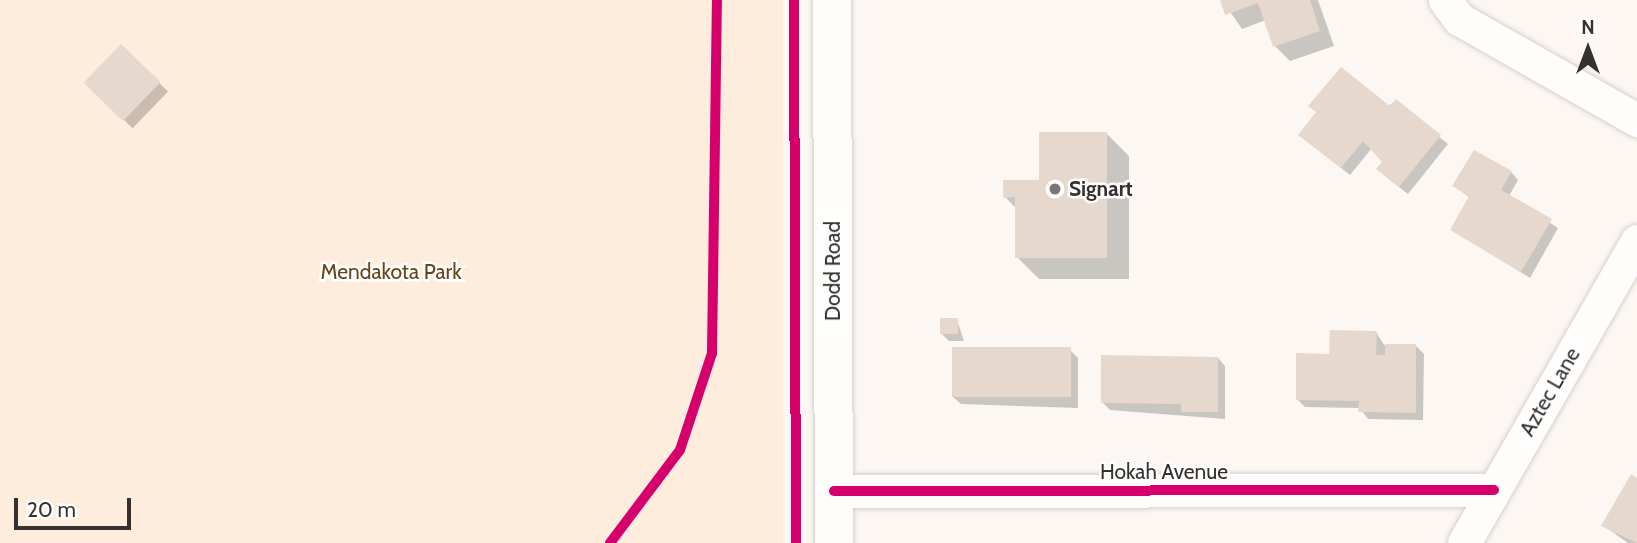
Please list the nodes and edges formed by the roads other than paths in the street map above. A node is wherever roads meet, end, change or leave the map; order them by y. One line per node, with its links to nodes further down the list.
1 (832, 0): 5 (main road, Dodd Road)
2 (1444, 0): 3 (street)
3 (1637, 120)
4 (1637, 241): 6 (street, Aztec Lane)
5 (834, 491): 6 (street, Hokah Avenue); 7 (main road, Dodd Road)
6 (1494, 491): 8 (street, Aztec Lane)
7 (834, 543)
8 (1464, 543)

